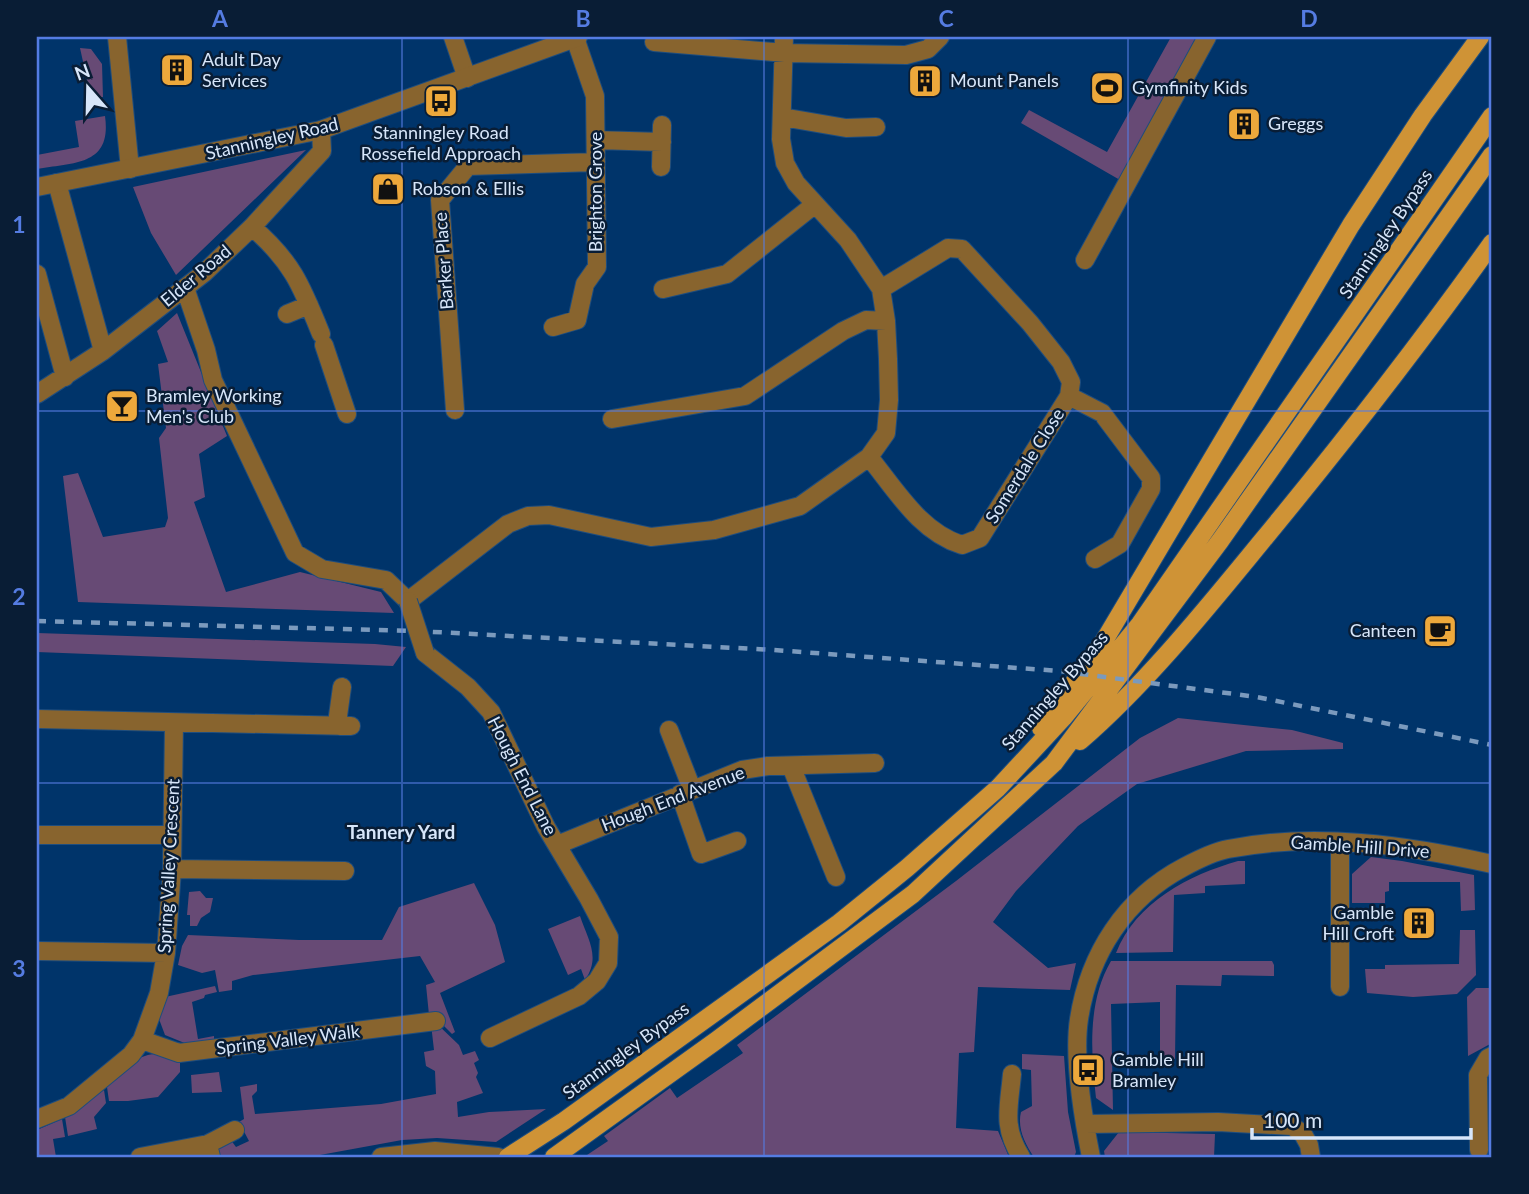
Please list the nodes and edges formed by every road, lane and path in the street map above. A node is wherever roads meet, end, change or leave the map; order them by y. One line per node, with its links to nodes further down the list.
1 (117, 37): 18 (street)
2 (453, 37): 9 (street)
3 (577, 37): 9 (street, Stanningley Road); 14 (street, Brighton Grove)
4 (940, 37): 8 (street)
5 (1207, 37): 24 (street)
6 (1480, 37): 51 (main road)
7 (654, 42): 8 (street)
8 (784, 45): 11 (street)
9 (467, 78): 13 (street, Stanningley Road)
10 (1492, 116): 51 (main road, Stanningley Bypass)
11 (782, 117): 12 (street); 21 (street)
12 (876, 127)
13 (321, 130): 18 (street, Stanningley Road); 22 (street, Elder Road)
14 (596, 140): 16 (street, Brighton Grove); 17 (street)
15 (1492, 155): 49 (main road)
16 (596, 162): 32 (street, Brighton Grove); 38 (street, Barker Place)
17 (661, 167)
18 (130, 169): 19 (street, Stanningley Road)
19 (57, 183): 20 (street, Stanningley Road); 34 (street)
20 (37, 187)
21 (814, 205): 27 (street); 28 (street)
22 (252, 227): 26 (street, Elder Road); 29 (street)
23 (1492, 243): 49 (main road)
24 (1085, 260)
25 (38, 280): 33 (street)
26 (185, 288): 34 (street, Elder Road); 43 (street)
27 (663, 289)
28 (881, 289): 31 (street); 37 (street, Somerdale Close)
29 (309, 305): 30 (street); 39 (street)
30 (286, 314)
31 (886, 321): 40 (street); 41 (street)
32 (553, 327)
33 (44, 330): 35 (street)
34 (103, 351): 35 (street, Elder Road)
35 (65, 377): 36 (street, Elder Road)
36 (37, 394)
37 (1069, 396): 41 (street, Somerdale Close); 42 (street)
38 (455, 410)
39 (347, 414)
40 (612, 419)
41 (869, 457): 43 (street)
42 (1095, 559)
43 (408, 601): 57 (street, Hough End Lane, bridge)
44 (342, 687): 46 (street)
45 (37, 719): 46 (street)
46 (174, 723): 54 (street, Spring Valley Crescent)
47 (669, 730): 52 (street)
48 (875, 763): 50 (street, Hough End Avenue)
49 (1054, 764): 79 (main road)
50 (791, 766): 52 (street, Hough End Avenue); 61 (street)
51 (998, 788): 78 (main road, Stanningley Bypass)
52 (686, 792): 55 (street); 57 (street, Hough End Avenue)
53 (37, 835): 54 (street)
54 (172, 835): 59 (street, Spring Valley Crescent)
55 (737, 841)
56 (1340, 842): 58 (street, Gamble Hill Drive); 64 (street); 71 (street, Gamble Hill Drive)
57 (557, 845): 66 (street, Hough End Lane)
58 (1492, 864)
59 (172, 869): 60 (street); 63 (street, Spring Valley Crescent)
60 (345, 871)
61 (835, 877)
62 (37, 951): 63 (street)
63 (166, 953): 67 (street, Spring Valley Crescent)
64 (1340, 988)
65 (436, 1021): 67 (street, Spring Valley Walk)
66 (490, 1038)
67 (142, 1040): 70 (street, Spring Valley Crescent)
68 (1492, 1056): 73 (street)
69 (1012, 1074): 80 (street)
70 (37, 1119)
71 (1086, 1124): 81 (street, Gamble Hill Drive); 82 (street)
72 (234, 1130): 74 (street)
73 (1479, 1150)
74 (210, 1151): 75 (street)
75 (140, 1157)
76 (381, 1157): 77 (street)
77 (498, 1157)
78 (508, 1157)
79 (554, 1157)
80 (1021, 1157)
81 (1091, 1157)
82 (1311, 1157)

